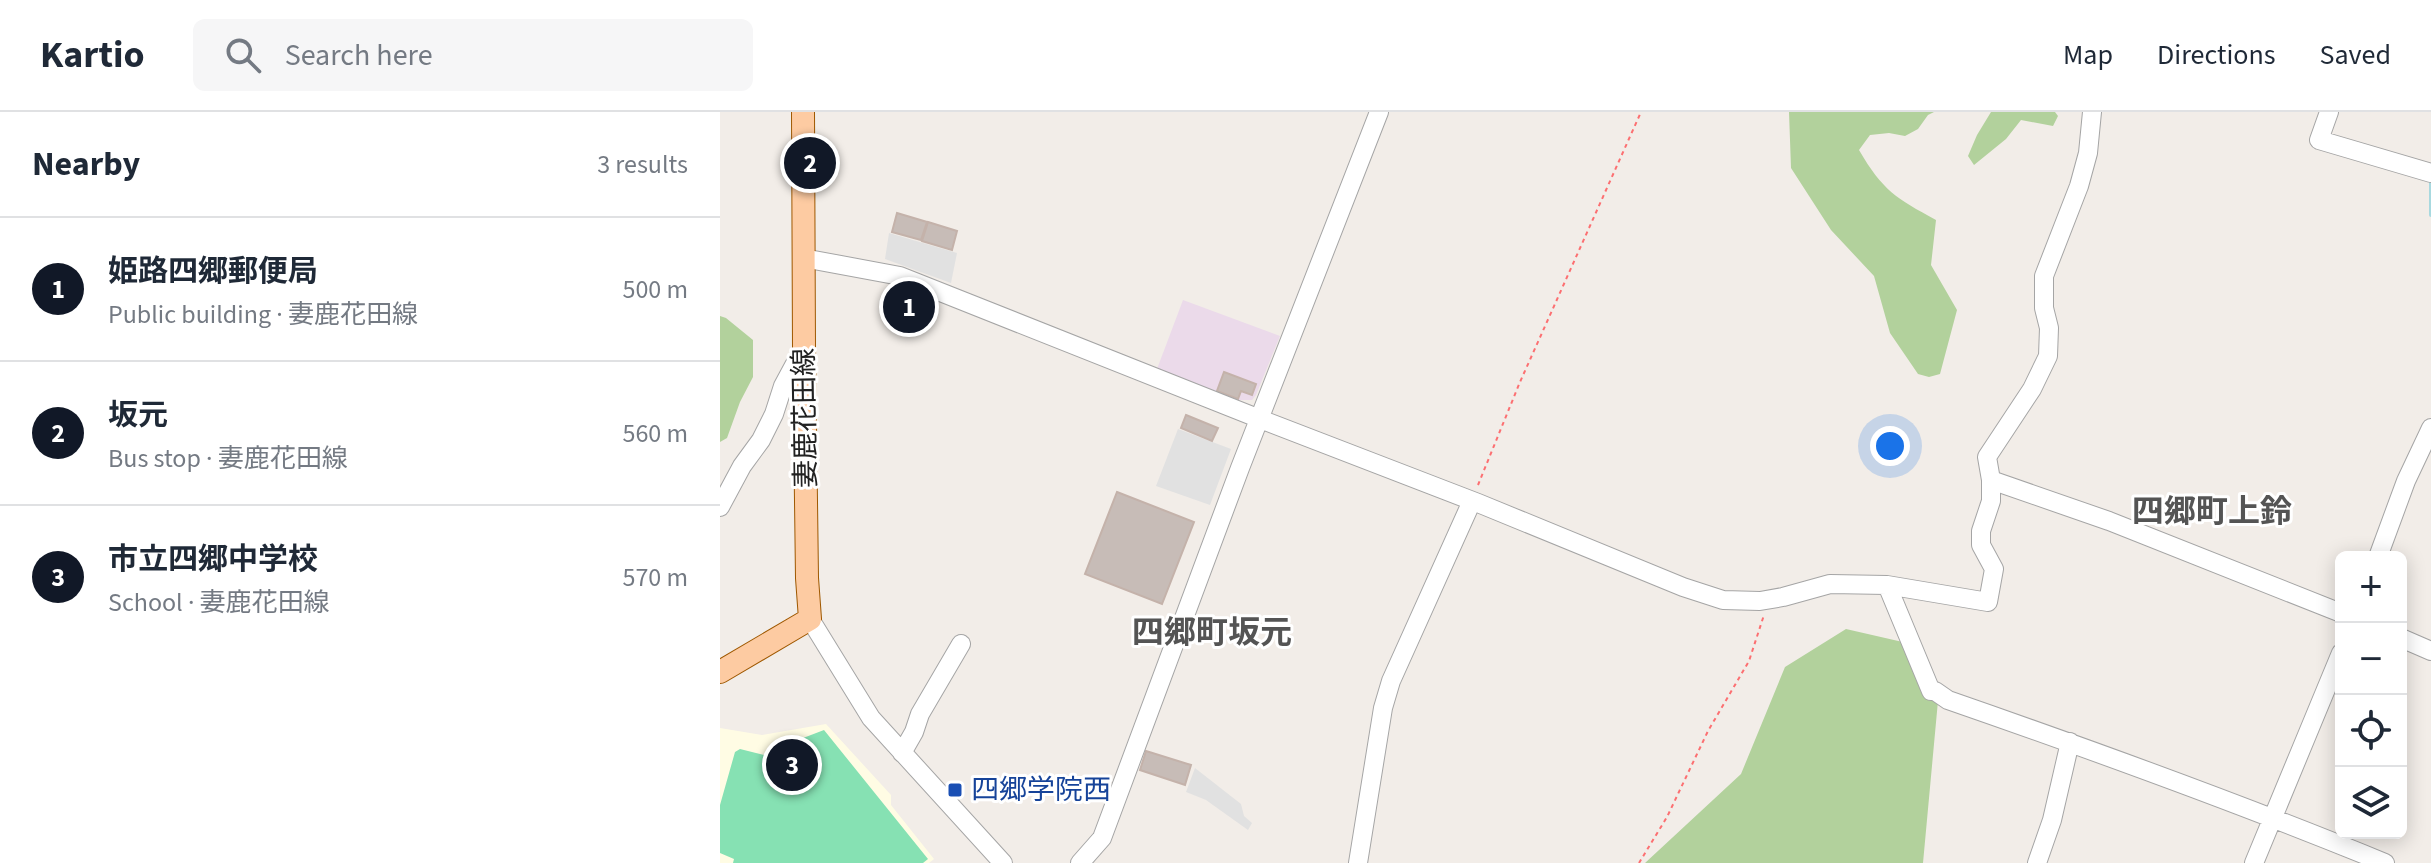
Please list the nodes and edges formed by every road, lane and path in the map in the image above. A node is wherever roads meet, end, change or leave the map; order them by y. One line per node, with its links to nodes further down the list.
1 (803, 112): 7 (main road, 妻鹿花田線)
2 (1379, 112): 9 (street)
3 (1641, 112): 12 (path)
4 (2092, 112): 11 (street)
5 (2329, 112): 6 (street)
6 (2431, 173)
7 (803, 258): 8 (main road, 妻鹿花田線); 9 (street)
8 (804, 347): 13 (street); 18 (main road, 妻鹿花田線)
9 (1260, 419): 12 (street); 28 (street)
10 (2431, 428): 14 (street)
11 (1991, 480): 15 (street); 17 (street)
12 (1472, 501): 16 (street); 29 (street)
13 (720, 507)
14 (2380, 551)
15 (1887, 585): 16 (street); 24 (street)
16 (1769, 600): 30 (path)
17 (2335, 611)
18 (810, 619): 23 (main road); 25 (street)
19 (2407, 641): 21 (street)
20 (961, 644): 25 (street)
21 (2431, 651)
22 (2335, 668): 26 (street)
23 (720, 672)
24 (2070, 742): 26 (street); 31 (street)
25 (902, 753): 27 (street)
26 (2273, 818): 32 (street); 33 (street)
27 (1003, 863)
28 (1080, 863)
29 (1358, 863)
30 (1639, 863)
31 (2037, 863)
32 (2254, 863)
33 (2385, 863)

